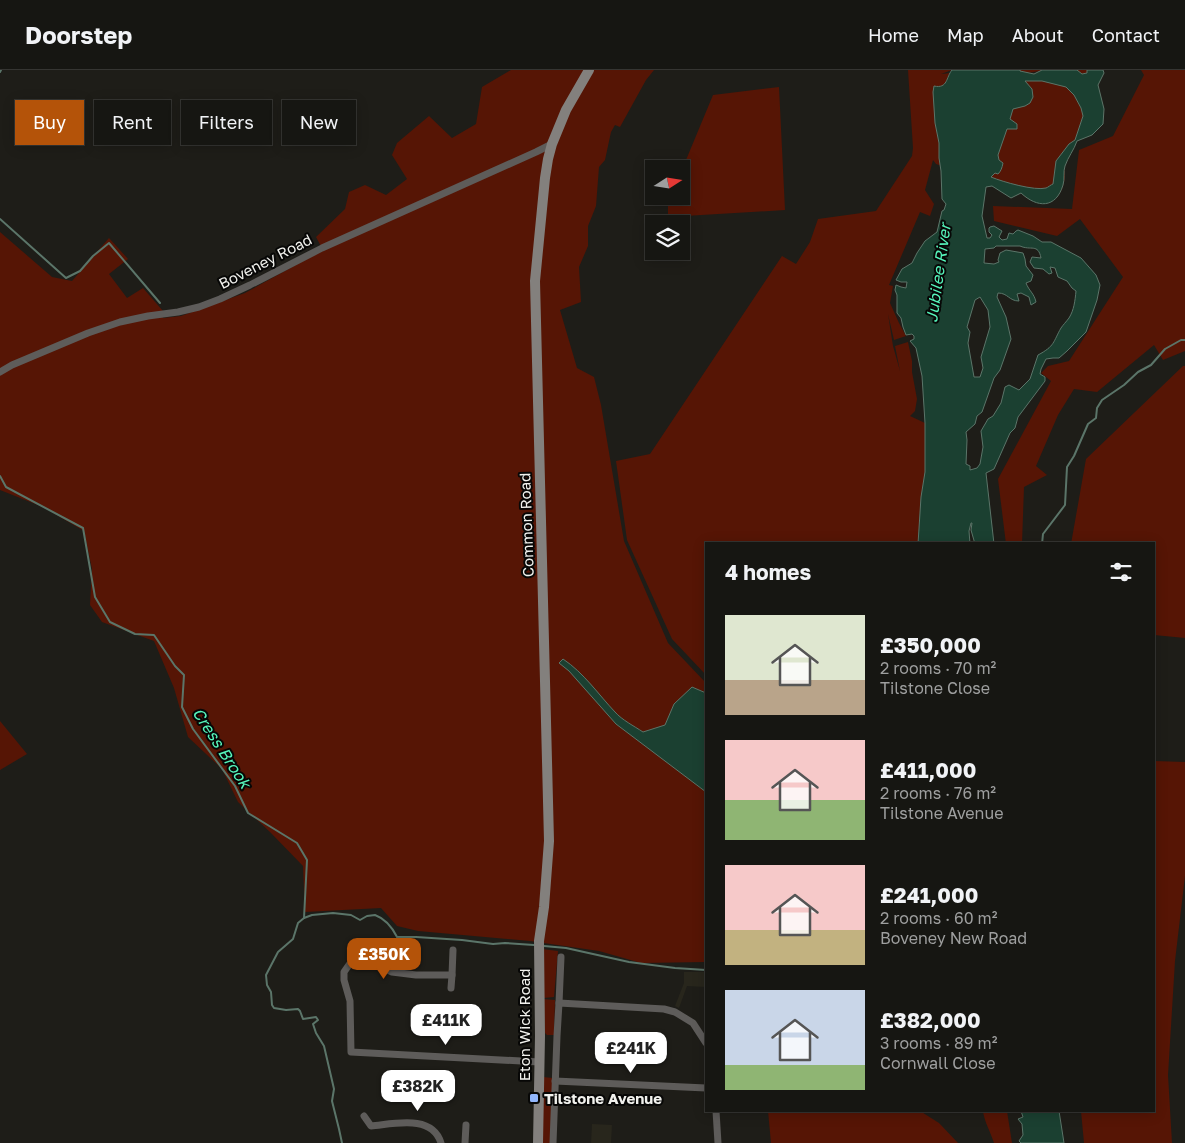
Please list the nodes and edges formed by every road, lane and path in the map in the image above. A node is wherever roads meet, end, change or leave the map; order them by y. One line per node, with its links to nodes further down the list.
1 (589, 70): 2 (main road, Common Road)
2 (552, 144): 3 (street, Boveney Road); 4 (main road, Common Road)
3 (536, 152): 4 (street); 5 (street, Boveney Road)
4 (548, 159): 6 (main road, Common Road)
5 (0, 372)
6 (544, 907): 12 (main road, Eton Wick Road)
7 (453, 950): 9 (street)
8 (561, 958): 11 (street)
9 (452, 975): 10 (street); 15 (street)
10 (451, 988)
11 (562, 1003): 13 (street); 14 (street)
12 (540, 1036): 13 (street); 15 (main road, Eton Wick Road)
13 (557, 1036): 16 (street)
14 (705, 1041)
15 (540, 1062): 23 (main road, Eton Wick Road)
16 (555, 1081): 17 (street); 24 (street)
17 (705, 1088)
18 (716, 1112): 25 (street)
19 (364, 1116): 21 (street)
20 (466, 1126): 22 (street)
21 (441, 1143)
22 (465, 1143)
23 (538, 1143)
24 (553, 1143)
25 (718, 1143)

